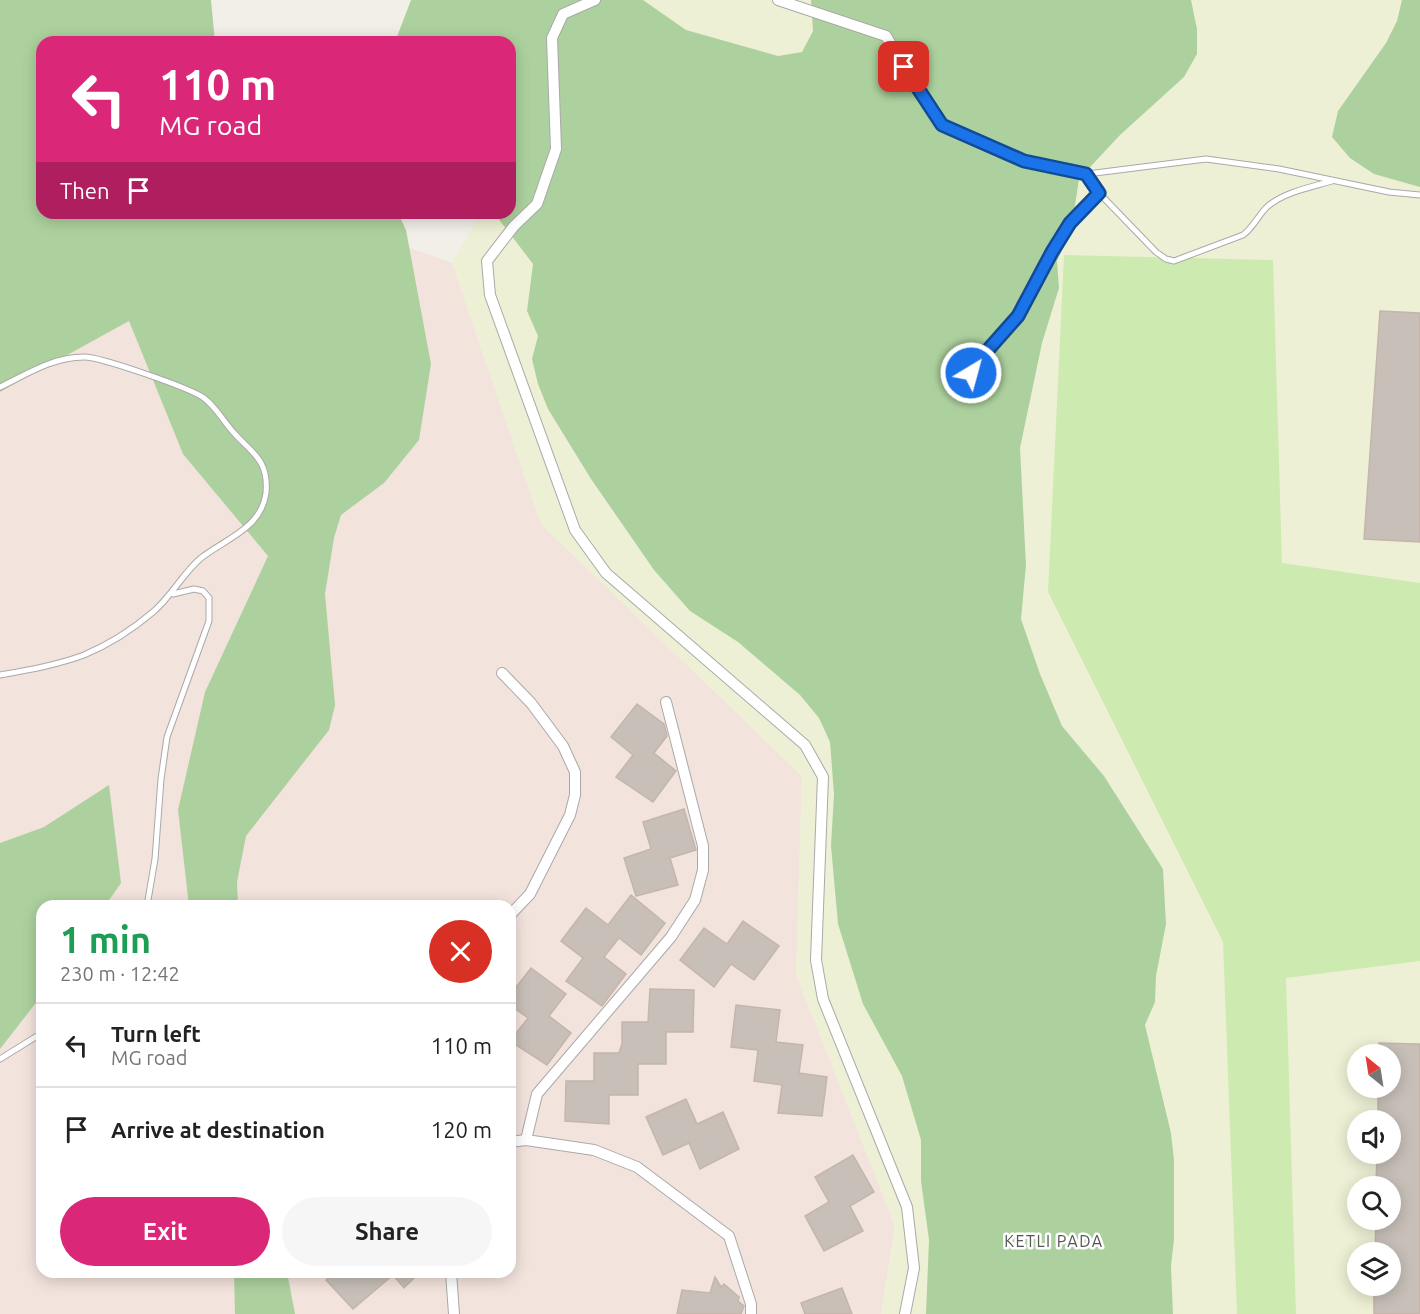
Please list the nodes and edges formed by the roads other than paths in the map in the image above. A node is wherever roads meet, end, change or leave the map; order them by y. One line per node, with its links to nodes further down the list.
1 (595, 0): 22 (street)
2 (778, 0): 3 (street)
3 (1086, 174): 4 (lane); 5 (street)
4 (1333, 180): 5 (lane); 6 (lane)
5 (1099, 193): 8 (street)
6 (1420, 195)
7 (0, 387): 9 (lane)
8 (962, 387)
9 (171, 594): 11 (lane); 13 (lane)
10 (501, 673): 14 (street)
11 (0, 675)
12 (666, 702): 17 (street)
13 (148, 900)
14 (516, 909)
15 (36, 1037): 16 (lane)
16 (0, 1059)
17 (526, 1140): 18 (street); 21 (street)
18 (516, 1141)
19 (451, 1278): 20 (street)
20 (454, 1314)
21 (751, 1314)
22 (905, 1314)

